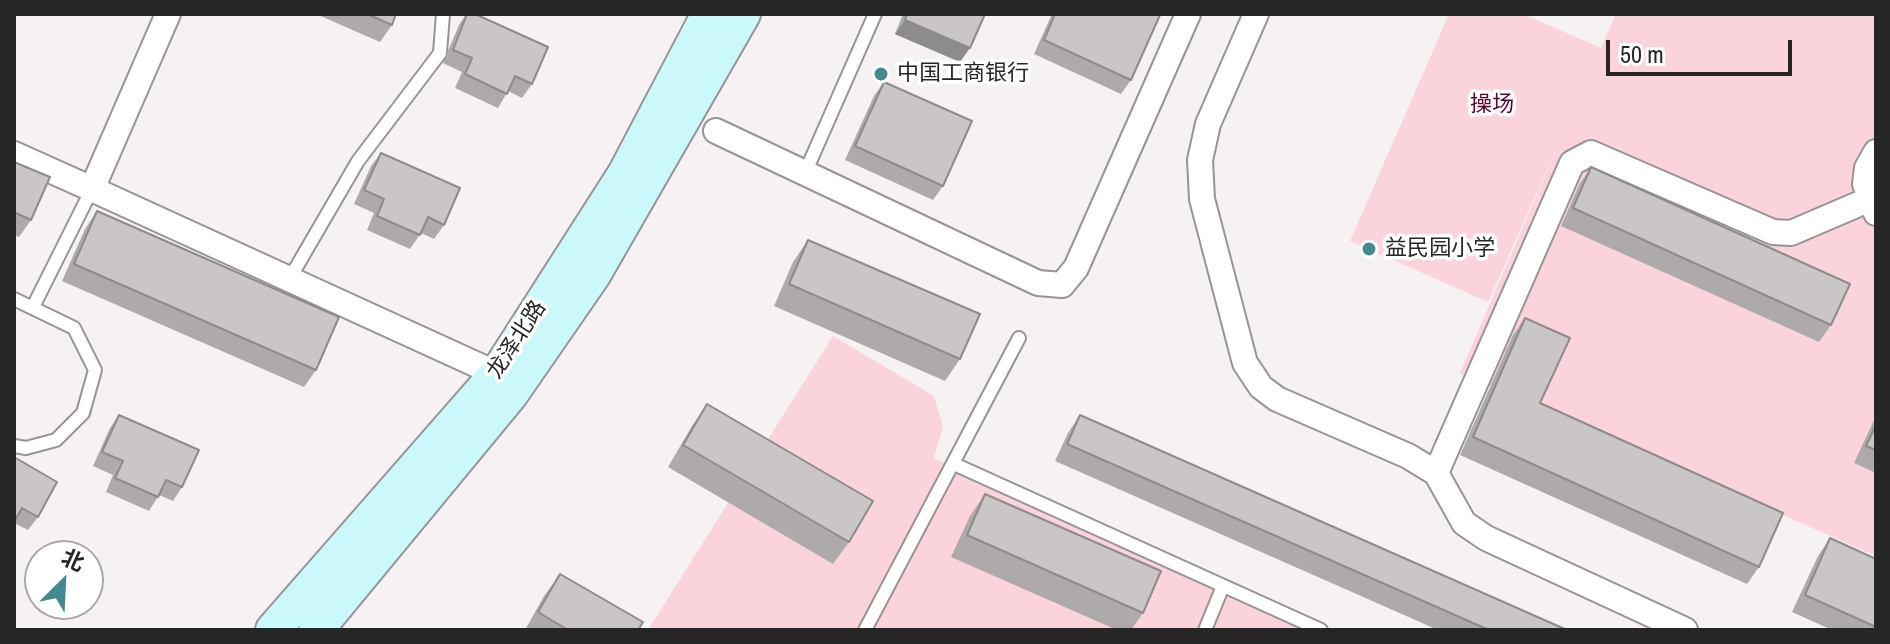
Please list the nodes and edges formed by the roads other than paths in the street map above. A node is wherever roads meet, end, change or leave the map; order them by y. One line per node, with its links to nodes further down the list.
1 (168, 14): 12 (street)
2 (443, 14): 14 (lane)
3 (709, 14): 18 (main road, 龙泽北路)
4 (743, 14): 18 (main road, 龙泽北路)
5 (875, 14): 11 (lane)
6 (1188, 14): 11 (street)
7 (1256, 14): 21 (street)
8 (716, 131): 11 (street)
9 (1876, 152): 13 (street)
10 (14, 154): 12 (street)
11 (805, 173)
12 (92, 189): 14 (street); 16 (lane)
13 (1872, 207): 21 (street)
14 (290, 278): 18 (street)
15 (14, 299): 16 (lane)
16 (33, 307): 19 (lane)
17 (1019, 338): 20 (lane)
18 (503, 384): 23 (main road, 龙泽北路); 24 (main road, 龙泽北路)
19 (14, 446)
20 (954, 464): 22 (lane); 25 (lane)
21 (1436, 473): 28 (street)
22 (1223, 586): 26 (lane); 27 (lane)
23 (273, 630)
24 (316, 630)
25 (865, 630)
26 (1205, 630)
27 (1321, 630)
28 (1685, 630)

